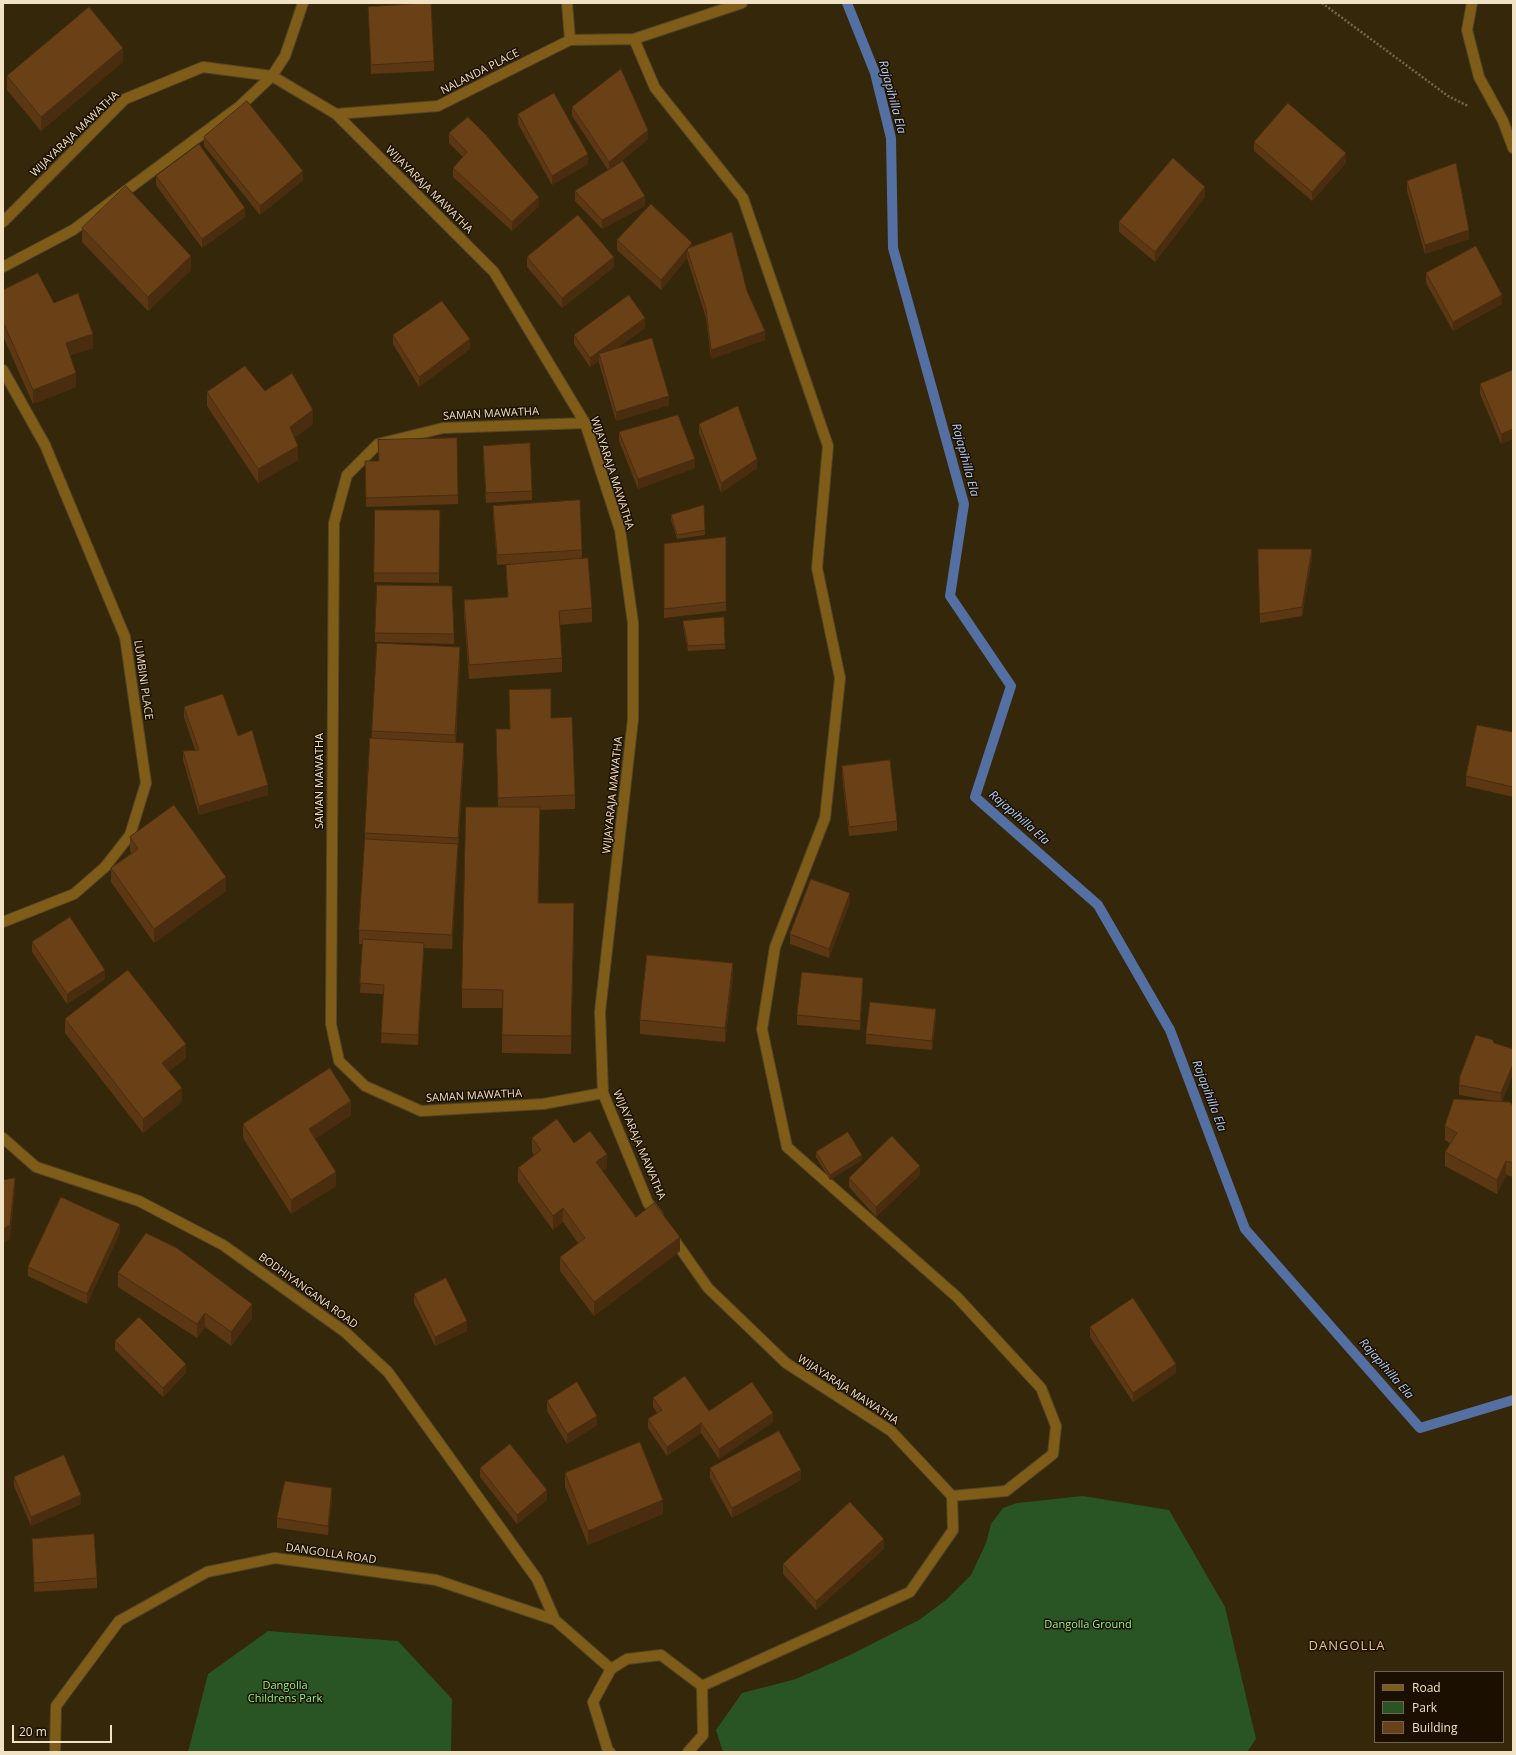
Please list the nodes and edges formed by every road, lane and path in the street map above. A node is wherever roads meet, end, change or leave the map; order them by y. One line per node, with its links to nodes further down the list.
1 (303, 3): 8 (street)
2 (567, 3): 7 (street)
3 (742, 3): 6 (street)
4 (1322, 3): 10 (path)
5 (1472, 3): 10 (street)
6 (634, 39): 7 (street); 19 (street)
7 (570, 40): 9 (street, NALANDA PLACE)
8 (272, 76): 9 (street, WIJAYARAJA MAWATHA); 12 (street, WIJAYARAJA MAWATHA); 13 (street)
9 (336, 114): 15 (street, WIJAYARAJA MAWATHA)
10 (1502, 121): 11 (street)
11 (1513, 148)
12 (3, 222)
13 (3, 268)
14 (3, 370): 16 (street, LUMBINI PLACE)
15 (585, 422): 17 (street, WIJAYARAJA MAWATHA); 17 (street, SAMAN MAWATHA)
16 (3, 922)
17 (603, 1093): 19 (street, WIJAYARAJA MAWATHA)
18 (3, 1138): 20 (street, BODHIYANGANA ROAD)
19 (952, 1496): 22 (street)
20 (555, 1620): 21 (street, BODHIYANGANA ROAD); 23 (street, DANGOLLA ROAD)
21 (611, 1669): 22 (street); 24 (street)
22 (702, 1686): 25 (street)
23 (55, 1752)
24 (608, 1752)
25 (688, 1752)

